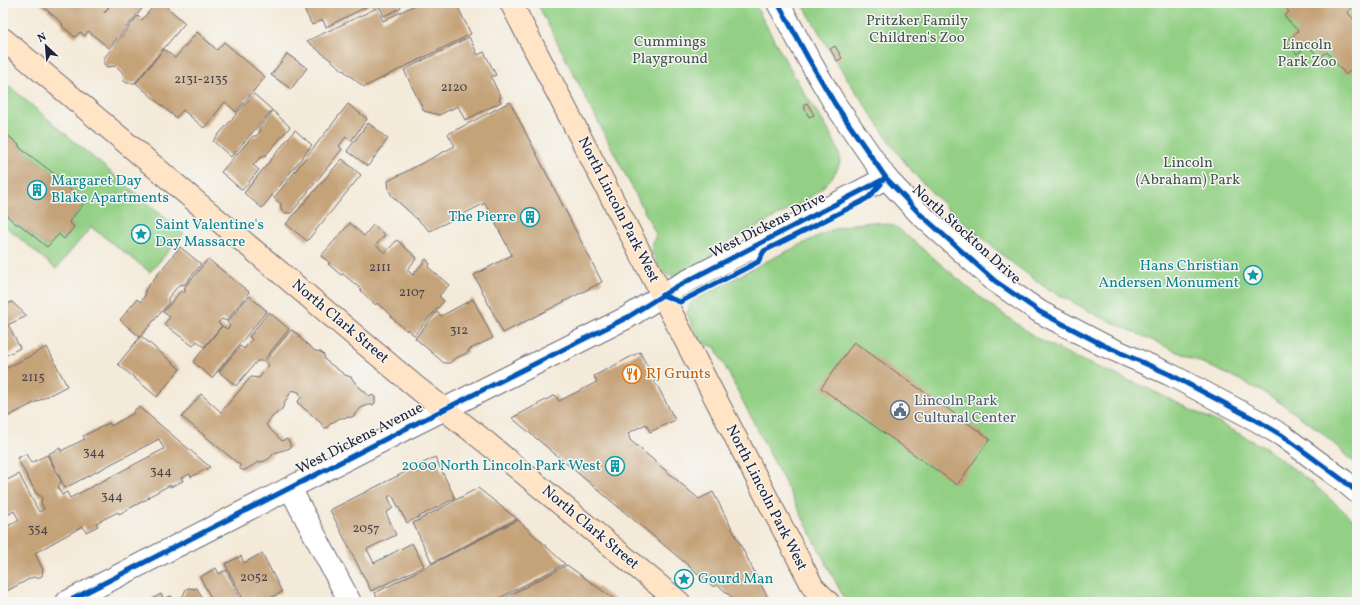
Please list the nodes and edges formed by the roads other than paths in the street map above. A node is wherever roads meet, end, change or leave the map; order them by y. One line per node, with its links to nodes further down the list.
1 (511, 3): 5 (main road, North Lincoln Park West)
2 (778, 3): 4 (street, North Stockton Drive)
3 (3, 40): 6 (main road, North Clark Street)
4 (886, 178): 5 (street, West Dickens Drive); 8 (street, North Stockton Drive)
5 (662, 295): 6 (street, West Dickens Avenue); 9 (main road, North Lincoln Park West)
6 (444, 410): 7 (street, West Dickens Avenue); 12 (main road, North Clark Street)
7 (290, 488): 10 (street, West Dickens Avenue); 11 (street)
8 (1357, 492)
9 (818, 597)
10 (67, 602)
11 (350, 602)
12 (679, 602)

